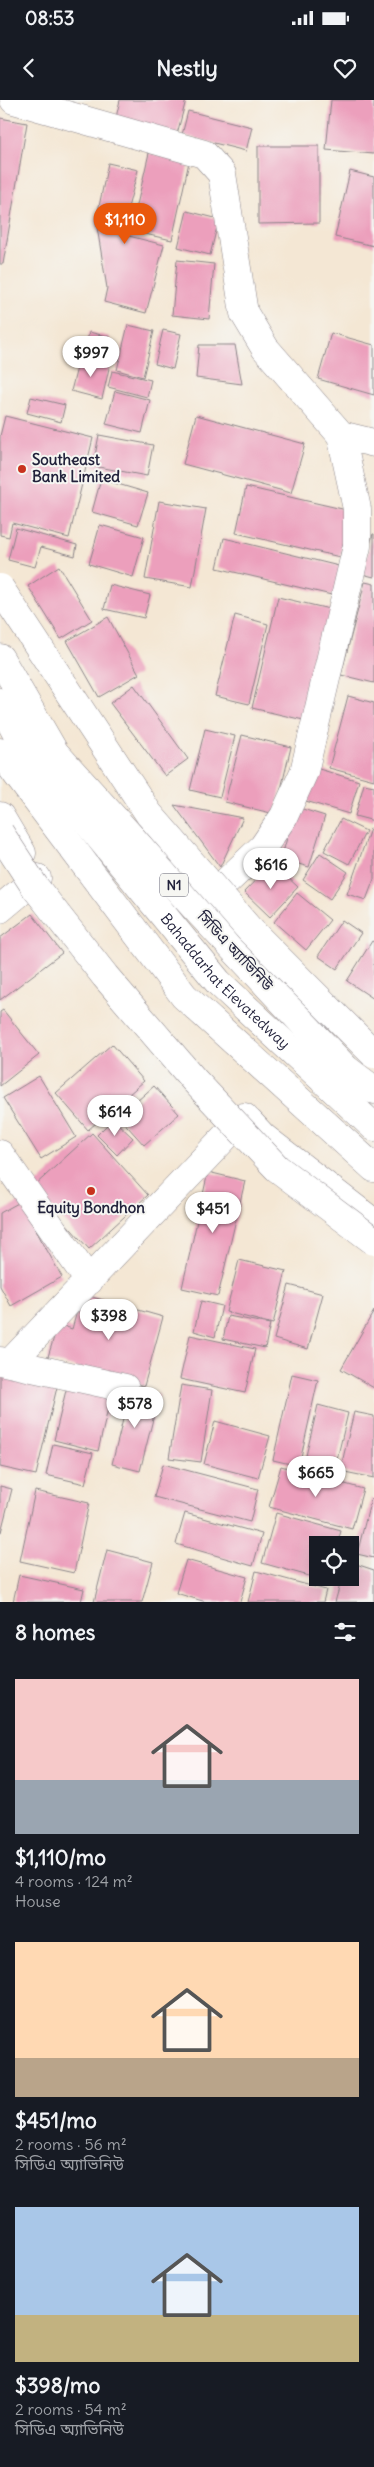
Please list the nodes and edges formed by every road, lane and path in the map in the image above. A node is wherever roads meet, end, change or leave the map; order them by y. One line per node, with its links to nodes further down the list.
1 (14, 100): 2 (main road)
2 (341, 435): 3 (main road); 12 (main road)
3 (374, 443)
4 (0, 588): 13 (main road, bridge)
5 (0, 658): 12 (main road, সিডিএ অ্যাভিনিউ / N1)
6 (0, 702): 16 (main road, Bahaddarhat Elevatedway)
7 (0, 752): 18 (main road)
8 (0, 816): 10 (main road)
9 (0, 833): 20 (main road, bridge)
10 (37, 878): 11 (main road); 15 (main road)
11 (0, 909)
12 (197, 910): 14 (main road, সিডিএ অ্যাভিনিউ / N1)
13 (374, 1054)
14 (374, 1090)
15 (244, 1117): 19 (main road); 21 (main road)
16 (374, 1127)
17 (0, 1154): 21 (main road)
18 (374, 1168)
19 (374, 1223)
20 (374, 1241)
21 (89, 1281): 22 (main road)
22 (5, 1362): 23 (main road)
23 (124, 1388)

